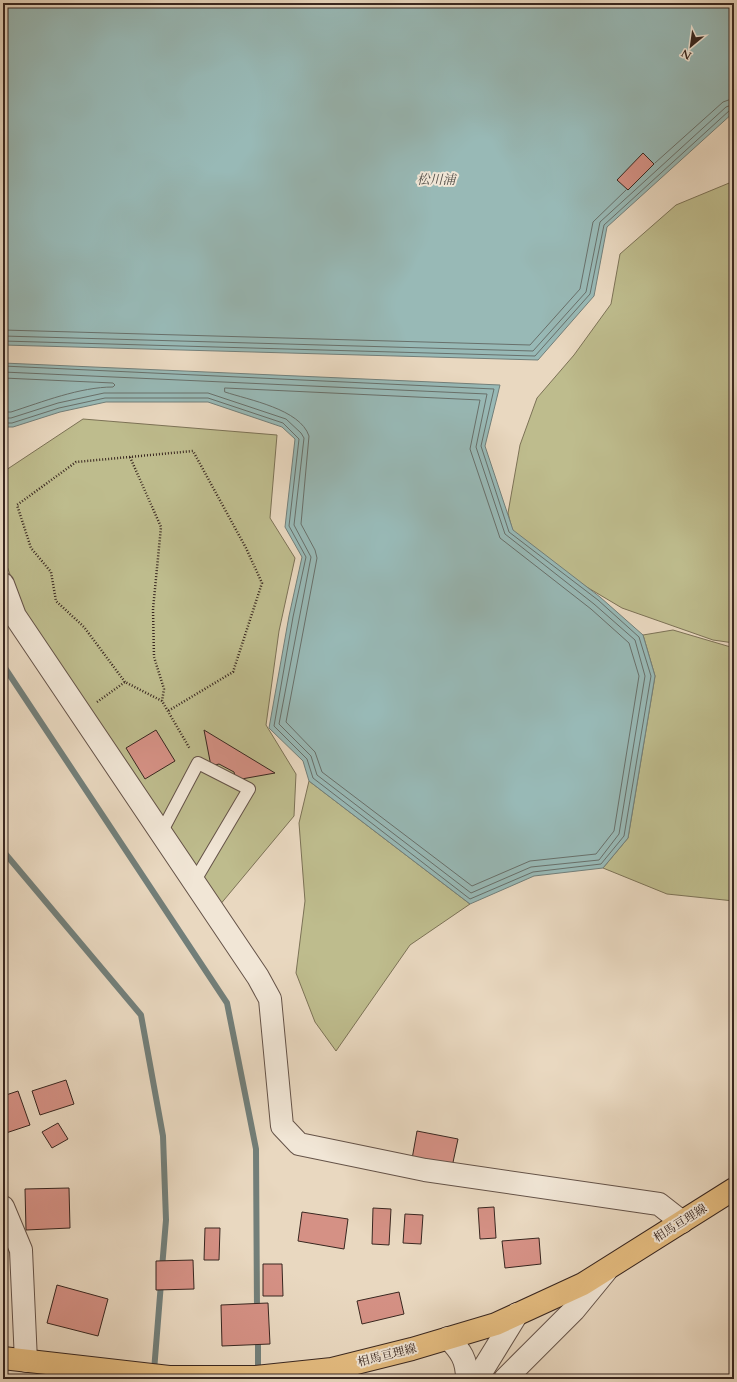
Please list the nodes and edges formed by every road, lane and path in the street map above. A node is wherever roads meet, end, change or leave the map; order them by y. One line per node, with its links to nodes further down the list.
1 (130, 457): 3 (path); 4 (path); 5 (path)
2 (3, 584): 6 (street)
3 (125, 682): 4 (path); 6 (path)
4 (162, 701): 5 (path)
5 (168, 711): 7 (path)
6 (81, 714): 8 (street)
7 (198, 763): 8 (lane); 9 (lane)
8 (161, 833): 9 (street)
9 (194, 882): 12 (street)
10 (733, 1191): 12 (main road, 相馬亘理線)
11 (3, 1207): 17 (street)
12 (682, 1222): 13 (main road, 相馬亘理線)
13 (609, 1267): 14 (main road, 相馬亘理線); 22 (street)
14 (517, 1314): 15 (main road, 相馬亘理線); 21 (street)
15 (448, 1338): 19 (main road, 相馬亘理線); 20 (street)
16 (3, 1358): 17 (main road, 相馬亘理線)
17 (26, 1361): 18 (main road, 相馬亘理線)
18 (84, 1373): 19 (main road, 相馬亘理線)
19 (298, 1376)
20 (467, 1379)
21 (477, 1379)
22 (505, 1379)

